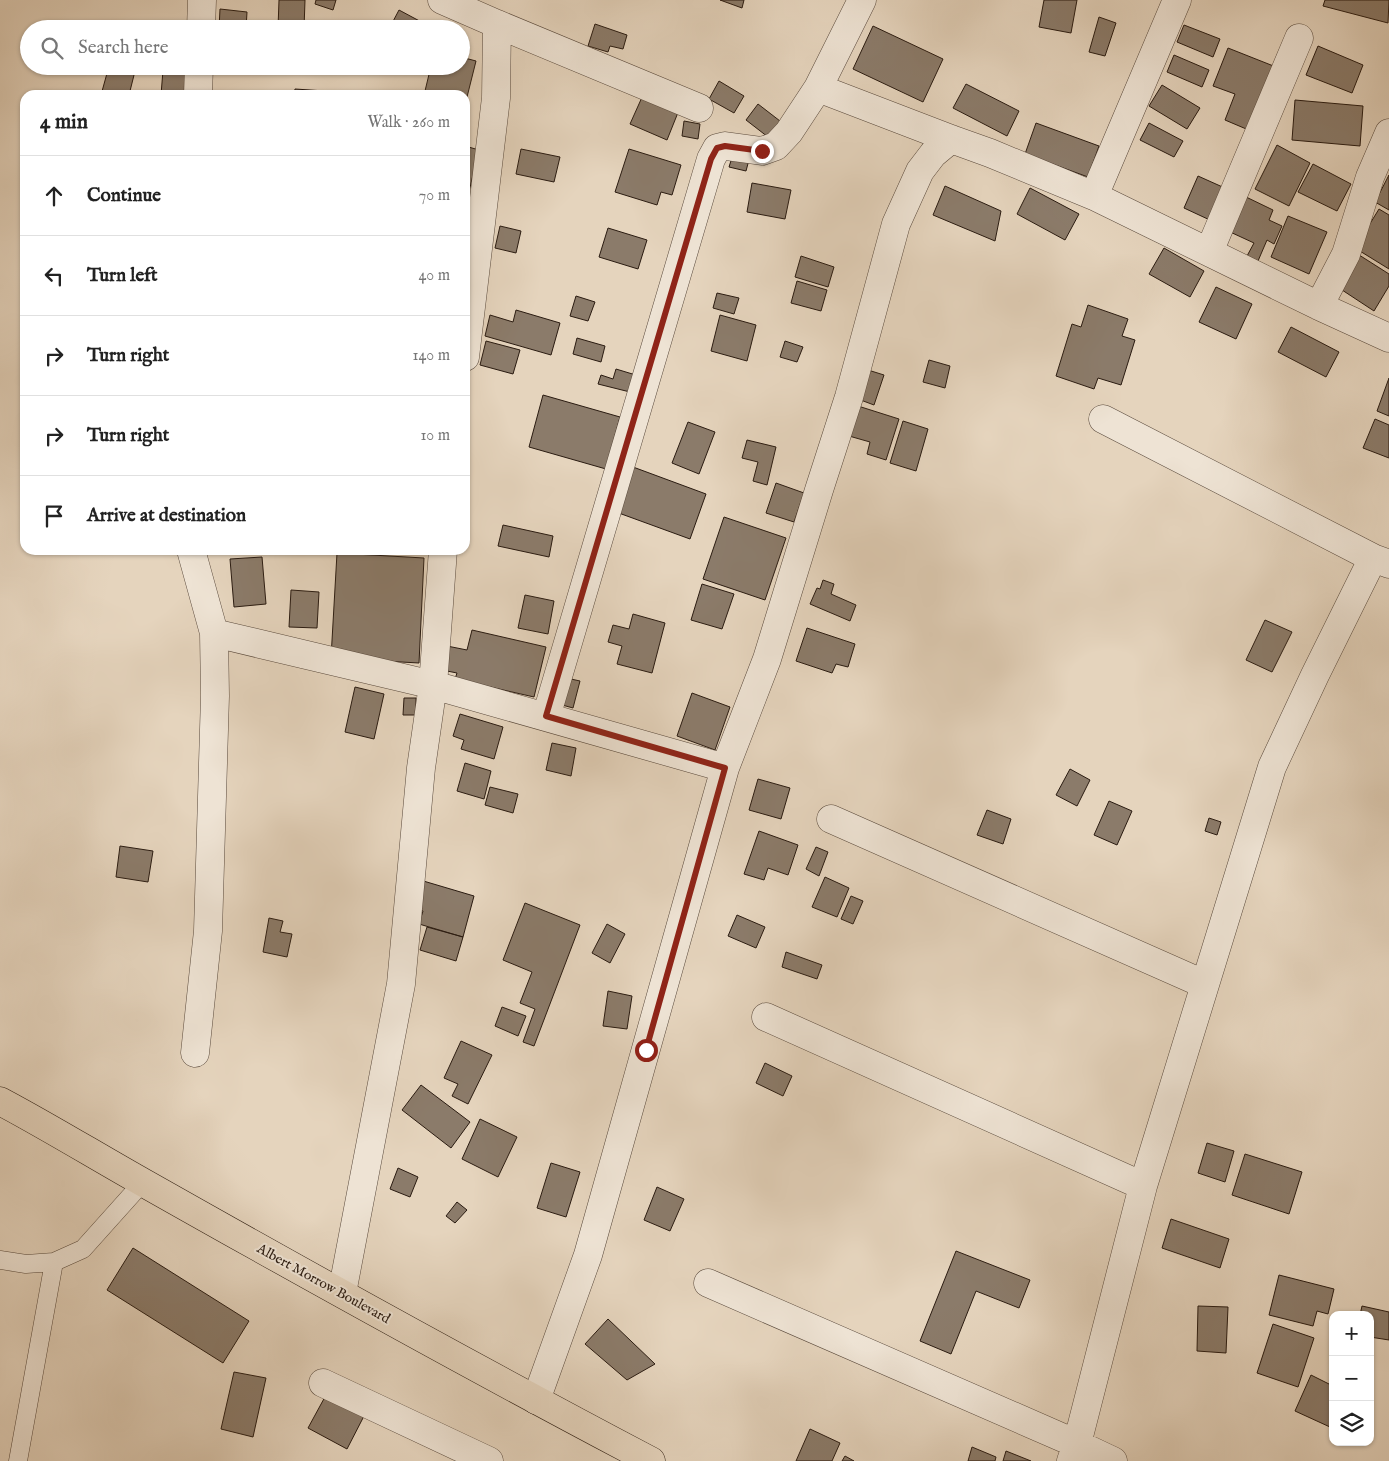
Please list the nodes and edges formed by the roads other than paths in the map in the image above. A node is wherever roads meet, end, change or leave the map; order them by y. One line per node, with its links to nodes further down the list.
1 (202, 0): 5 (street)
2 (442, 0): 6 (street)
3 (862, 0): 9 (street)
4 (1177, 0): 14 (street)
5 (201, 20)
6 (497, 24): 11 (street); 17 (street)
7 (1299, 38): 15 (street)
8 (199, 75): 10 (street)
9 (818, 88): 13 (street); 25 (street)
10 (198, 90)
11 (699, 108)
12 (1389, 133): 16 (street)
13 (951, 140): 14 (street); 26 (street)
14 (1094, 196): 15 (street)
15 (1209, 252): 16 (street)
16 (1319, 306): 18 (street)
17 (470, 315)
18 (1389, 338)
19 (1103, 419): 22 (street)
20 (192, 555): 23 (street)
21 (443, 555): 24 (street)
22 (1381, 561): 28 (street)
23 (214, 632): 24 (street); 30 (street)
24 (433, 685): 25 (street); 37 (street)
25 (546, 716): 26 (street)
26 (725, 768): 39 (street)
27 (831, 819): 28 (street)
28 (1204, 984): 33 (street)
29 (766, 1017): 33 (street)
30 (195, 1053)
31 (0, 1100): 32 (highway, Albert Morrow Boulevard)
32 (143, 1182): 35 (lane); 37 (highway, Albert Morrow Boulevard)
33 (1143, 1186): 40 (street)
34 (0, 1260): 35 (lane)
35 (54, 1262): 42 (lane)
36 (708, 1283): 40 (street)
37 (342, 1293): 39 (highway, Albert Morrow Boulevard)
38 (323, 1383): 41 (street)
39 (536, 1400): 43 (highway, Albert Morrow Boulevard)
40 (1074, 1452): 44 (street)
41 (476, 1458)
42 (18, 1461)
43 (651, 1461)
44 (1113, 1461)

